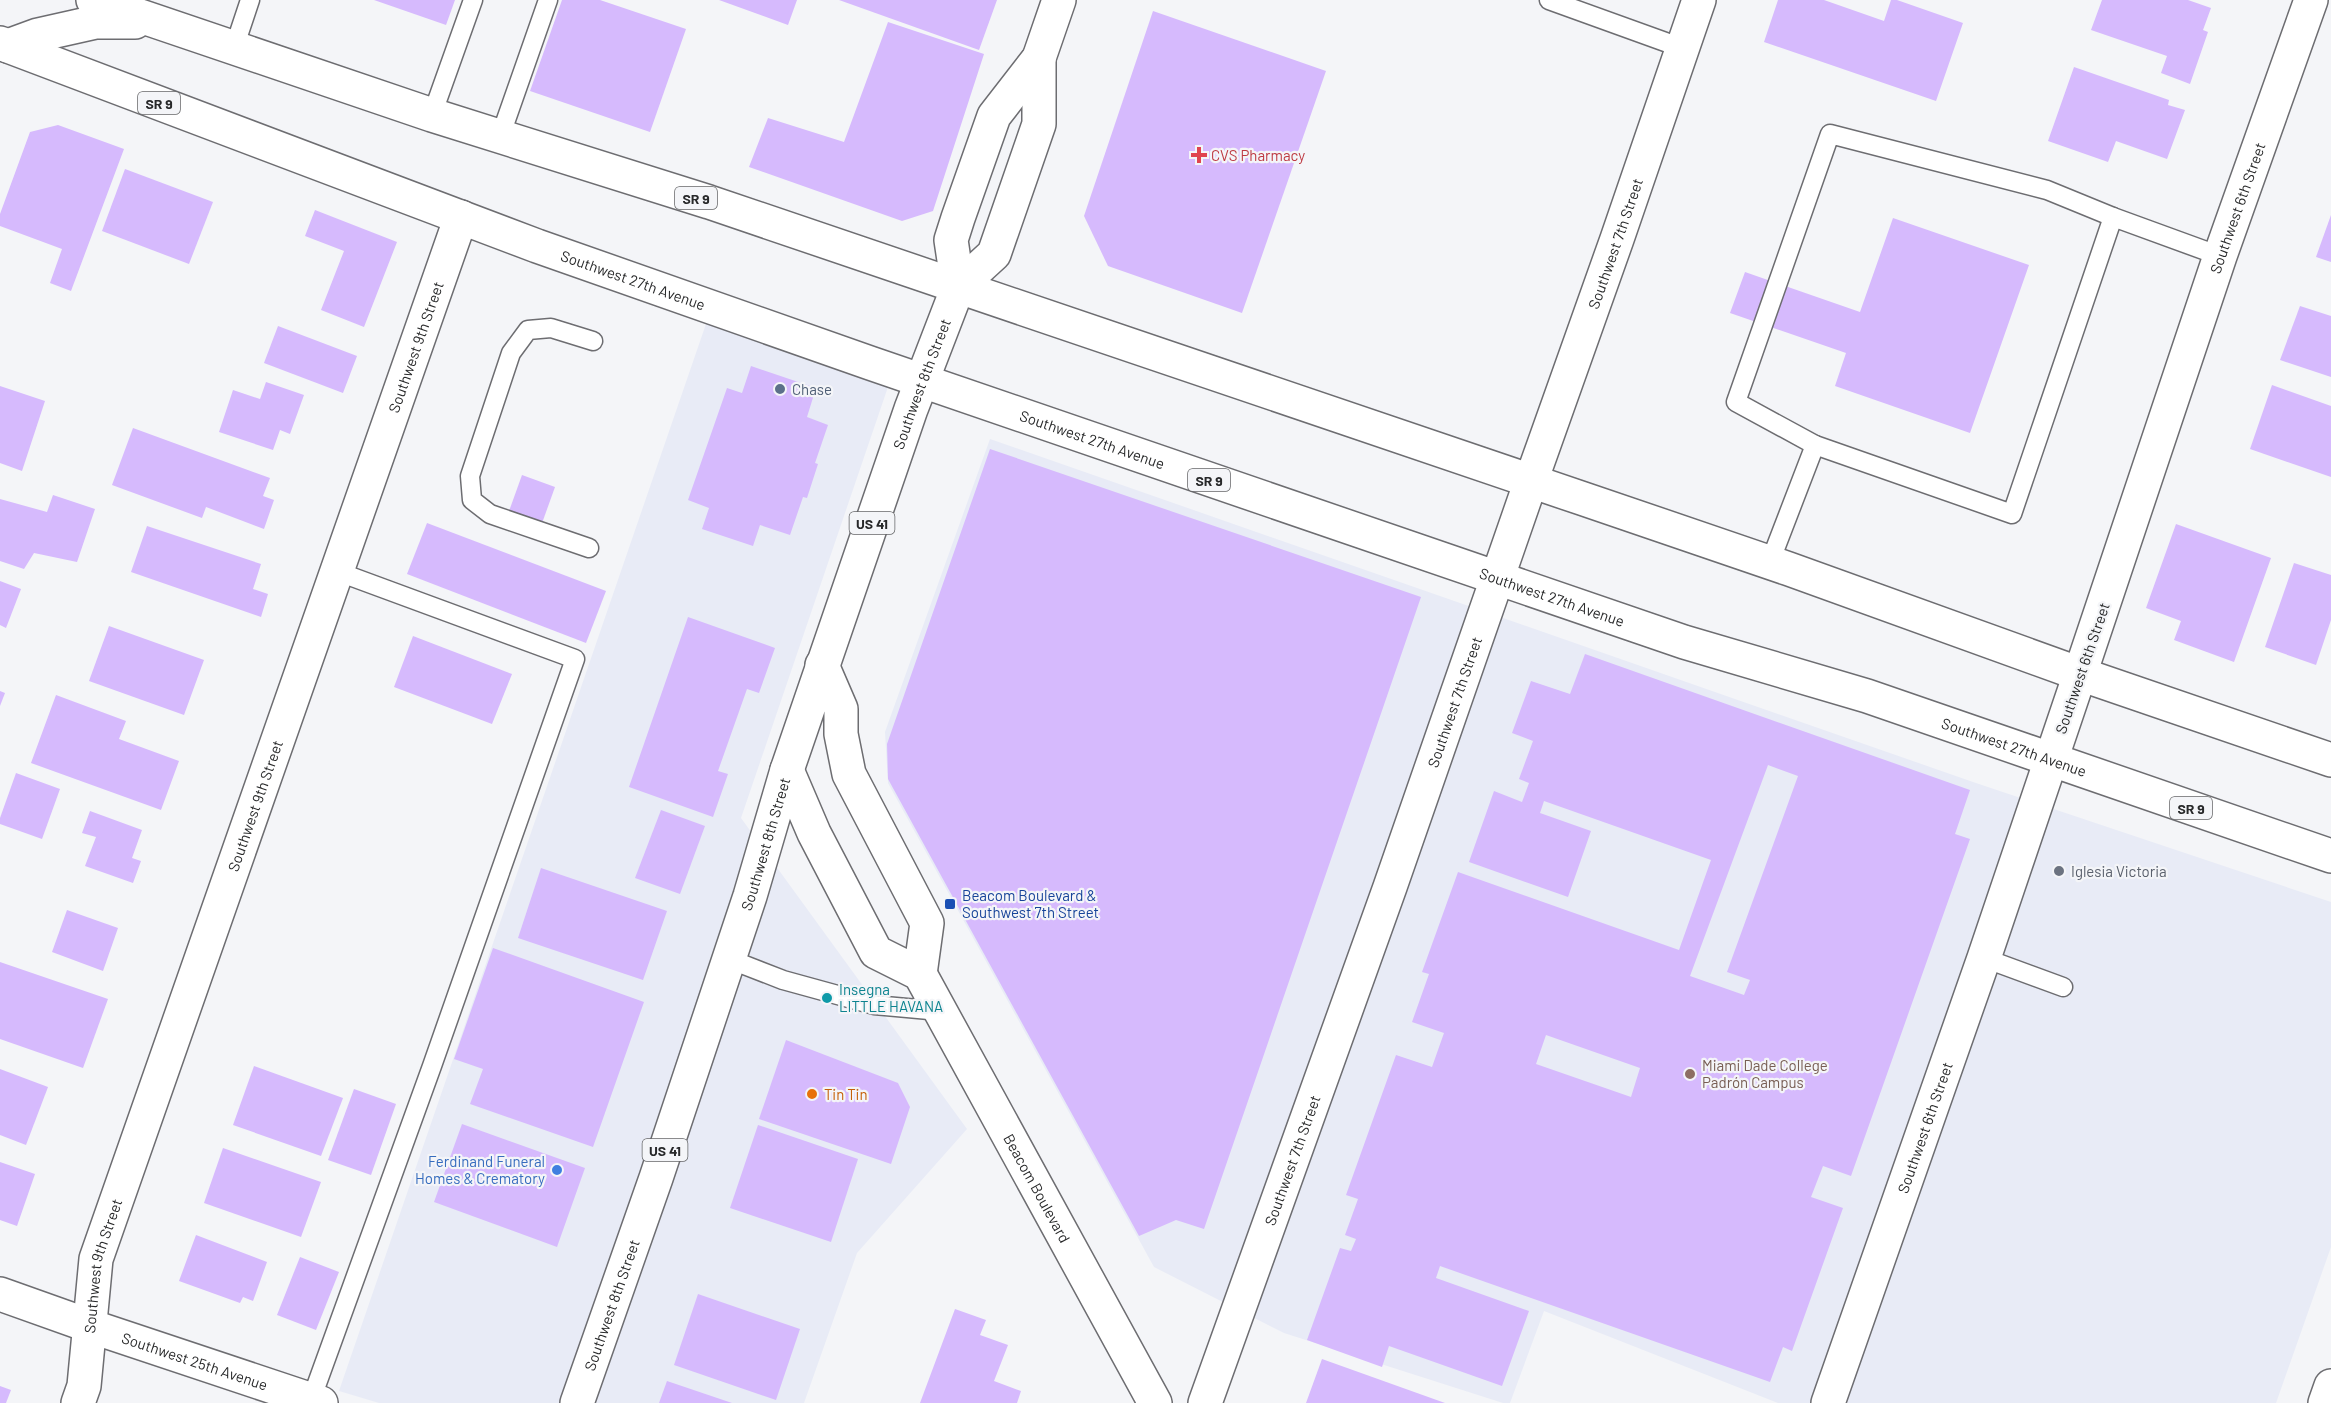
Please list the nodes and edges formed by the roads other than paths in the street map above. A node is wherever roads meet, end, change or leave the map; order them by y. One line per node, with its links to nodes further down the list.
1 (80, 0): 11 (main road)
2 (93, 0): 10 (main road, SR 9)
3 (250, 0): 12 (lane)
4 (473, 0): 15 (lane)
5 (548, 0): 16 (lane)
6 (1059, 0): 14 (main road, Southwest 8th Street / US 41)
7 (1549, 0): 13 (lane)
8 (1699, 0): 13 (main road, Southwest 7th Street)
9 (2311, 0): 19 (main road, Southwest 6th Street)
10 (160, 22): 11 (main road); 12 (main road, SR 9)
11 (2, 44): 17 (main road, Southwest 27th Avenue / SR 9)
12 (234, 48): 15 (main road, SR 9)
13 (1682, 48): 24 (main road, Southwest 7th Street)
14 (1039, 58): 20 (main road, Southwest 8th Street / US 41); 20 (main road, Southwest 8th Street / US 41)
15 (432, 115): 16 (main road, SR 9)
16 (500, 137): 20 (main road, SR 9)
17 (461, 217): 22 (main road, Southwest 27th Avenue / SR 9); 27 (main road, Southwest 9th Street)
18 (2113, 217): 19 (lane); 23 (lane); 23 (lane)
19 (2220, 256): 30 (main road, Southwest 6th Street)
20 (958, 287): 22 (main road, Southwest 8th Street / US 41); 24 (main road, SR 9)
21 (593, 341): 25 (lane)
22 (921, 381): 28 (main road, Southwest 27th Avenue / SR 9); 29 (main road, Southwest 8th Street / US 41)
23 (1815, 445): 26 (lane)
24 (1531, 481): 26 (main road, SR 9); 28 (main road, Southwest 7th Street)
25 (589, 548)
26 (1770, 562): 30 (main road, SR 9)
27 (336, 571): 41 (main road, Southwest 9th Street); 43 (lane)
28 (1496, 578): 31 (main road, Southwest 27th Avenue / SR 9); 47 (main road, Southwest 7th Street)
29 (822, 665): 33 (main road, Southwest 8th Street / US 41); 37 (main road)
30 (2080, 674): 31 (main road, Southwest 6th Street); 32 (main road, SR 9)
31 (2052, 759): 34 (main road, Southwest 27th Avenue / SR 9); 36 (main road, Southwest 6th Street)
32 (2331, 760)
33 (787, 770): 35 (main road, Southwest 8th Street / US 41); 37 (main road)
34 (2331, 856)
35 (729, 958): 39 (lane); 45 (main road, Southwest 8th Street / US 41)
36 (1984, 958): 38 (lane); 48 (main road, Southwest 6th Street)
37 (920, 974): 39 (main road, Beacom Boulevard)
38 (2063, 987)
39 (940, 1011): 46 (main road, Beacom Boulevard)
40 (0, 1294): 41 (main road, Southwest 25th Avenue)
41 (90, 1326): 43 (main road, Southwest 25th Avenue); 44 (main road, Southwest 9th Street)
42 (2331, 1386): 49 (main road)
43 (316, 1401)
44 (78, 1403)
45 (577, 1403)
46 (1155, 1403)
47 (1205, 1403)
48 (1828, 1403)
49 (2325, 1403)

